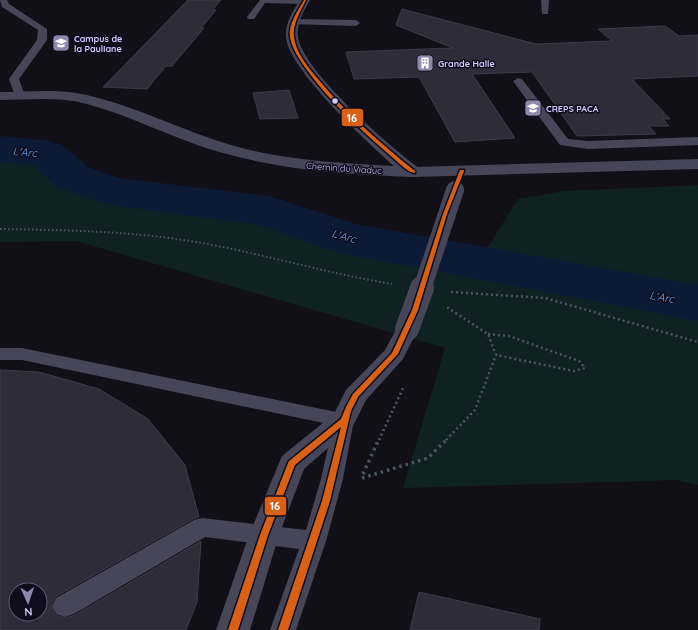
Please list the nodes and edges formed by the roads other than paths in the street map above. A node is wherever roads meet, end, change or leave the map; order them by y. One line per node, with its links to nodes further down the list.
1 (3, 0): 10 (lane)
2 (545, 0): 4 (lane)
3 (305, 1): 5 (lane); 6 (street)
4 (545, 12)
5 (251, 17)
6 (293, 22): 7 (lane); 14 (street)
7 (356, 23)
8 (518, 81): 11 (lane)
9 (0, 96): 10 (street, Chemin du Viaduc)
10 (20, 96): 14 (street, Chemin du Viaduc)
11 (698, 141)
12 (698, 164): 13 (street, Chemin du Viaduc)
13 (462, 171): 14 (street, Chemin du Viaduc); 16 (street, bridge)
14 (413, 172)
15 (0, 354): 16 (lane)
16 (344, 420): 17 (street); 18 (lane)
17 (264, 534): 18 (lane); 19 (lane); 20 (street)
18 (314, 541): 21 (lane)
19 (65, 606)
20 (233, 630)
21 (283, 630)

